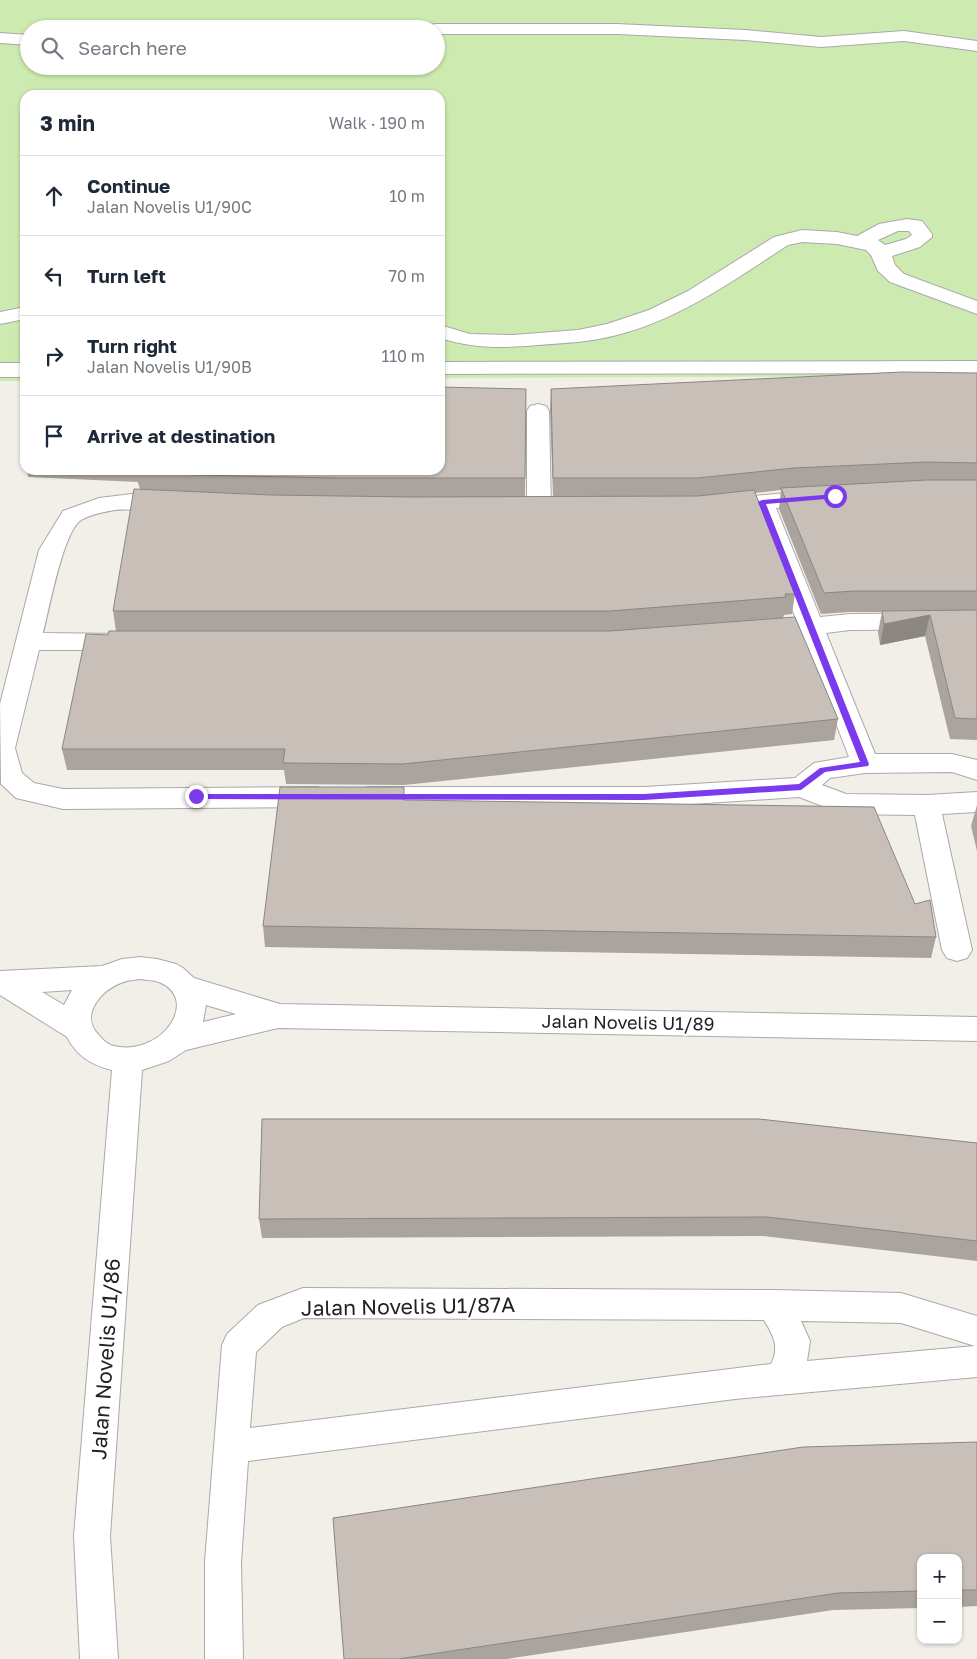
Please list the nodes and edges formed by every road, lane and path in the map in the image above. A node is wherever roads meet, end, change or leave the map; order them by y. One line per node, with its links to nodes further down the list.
1 (445, 29): 4 (street)
2 (0, 38): 3 (street)
3 (20, 39)
4 (977, 46)
5 (860, 242): 6 (street); 6 (street); 10 (street)
6 (881, 253): 7 (street)
7 (977, 308)
8 (20, 315): 9 (street)
9 (0, 318)
10 (445, 333)
11 (977, 367): 12 (street)
12 (445, 368)
13 (0, 370): 14 (street)
14 (20, 370)
15 (538, 411): 19 (street)
16 (835, 496): 17 (street)
17 (762, 502): 20 (street); 22 (street)
18 (189, 504): 24 (street)
19 (539, 508)
20 (696, 508)
21 (977, 621): 22 (street)
22 (810, 626): 23 (street); 26 (street)
23 (741, 633)
24 (28, 641): 25 (street); 28 (street)
25 (147, 642)
26 (865, 764): 27 (street); 28 (street)
27 (977, 770)
28 (801, 787): 30 (street)
29 (977, 802): 30 (street)
30 (927, 805): 31 (street)
31 (957, 950)
32 (105, 977): 33 (street); 34 (street); 36 (street)
33 (2, 984): 36 (street)
34 (184, 987): 35 (street, Jalan Novelis U1/89); 38 (street)
35 (278, 1016): 37 (street, Jalan Novelis U1/89); 38 (street, Jalan Novelis U1/89)
36 (77, 1028): 39 (street)
37 (977, 1029)
38 (177, 1040): 39 (street)
39 (128, 1060): 45 (street, Jalan Novelis U1/86)
40 (773, 1305): 41 (street, Jalan Novelis U1/87A); 43 (street); 44 (street, Jalan Novelis U1/87A)
41 (977, 1331)
42 (977, 1361): 43 (street)
43 (780, 1380): 44 (street)
44 (231, 1447): 46 (street, Jalan Novelis U1/87A)
45 (99, 1659)
46 (224, 1659)

